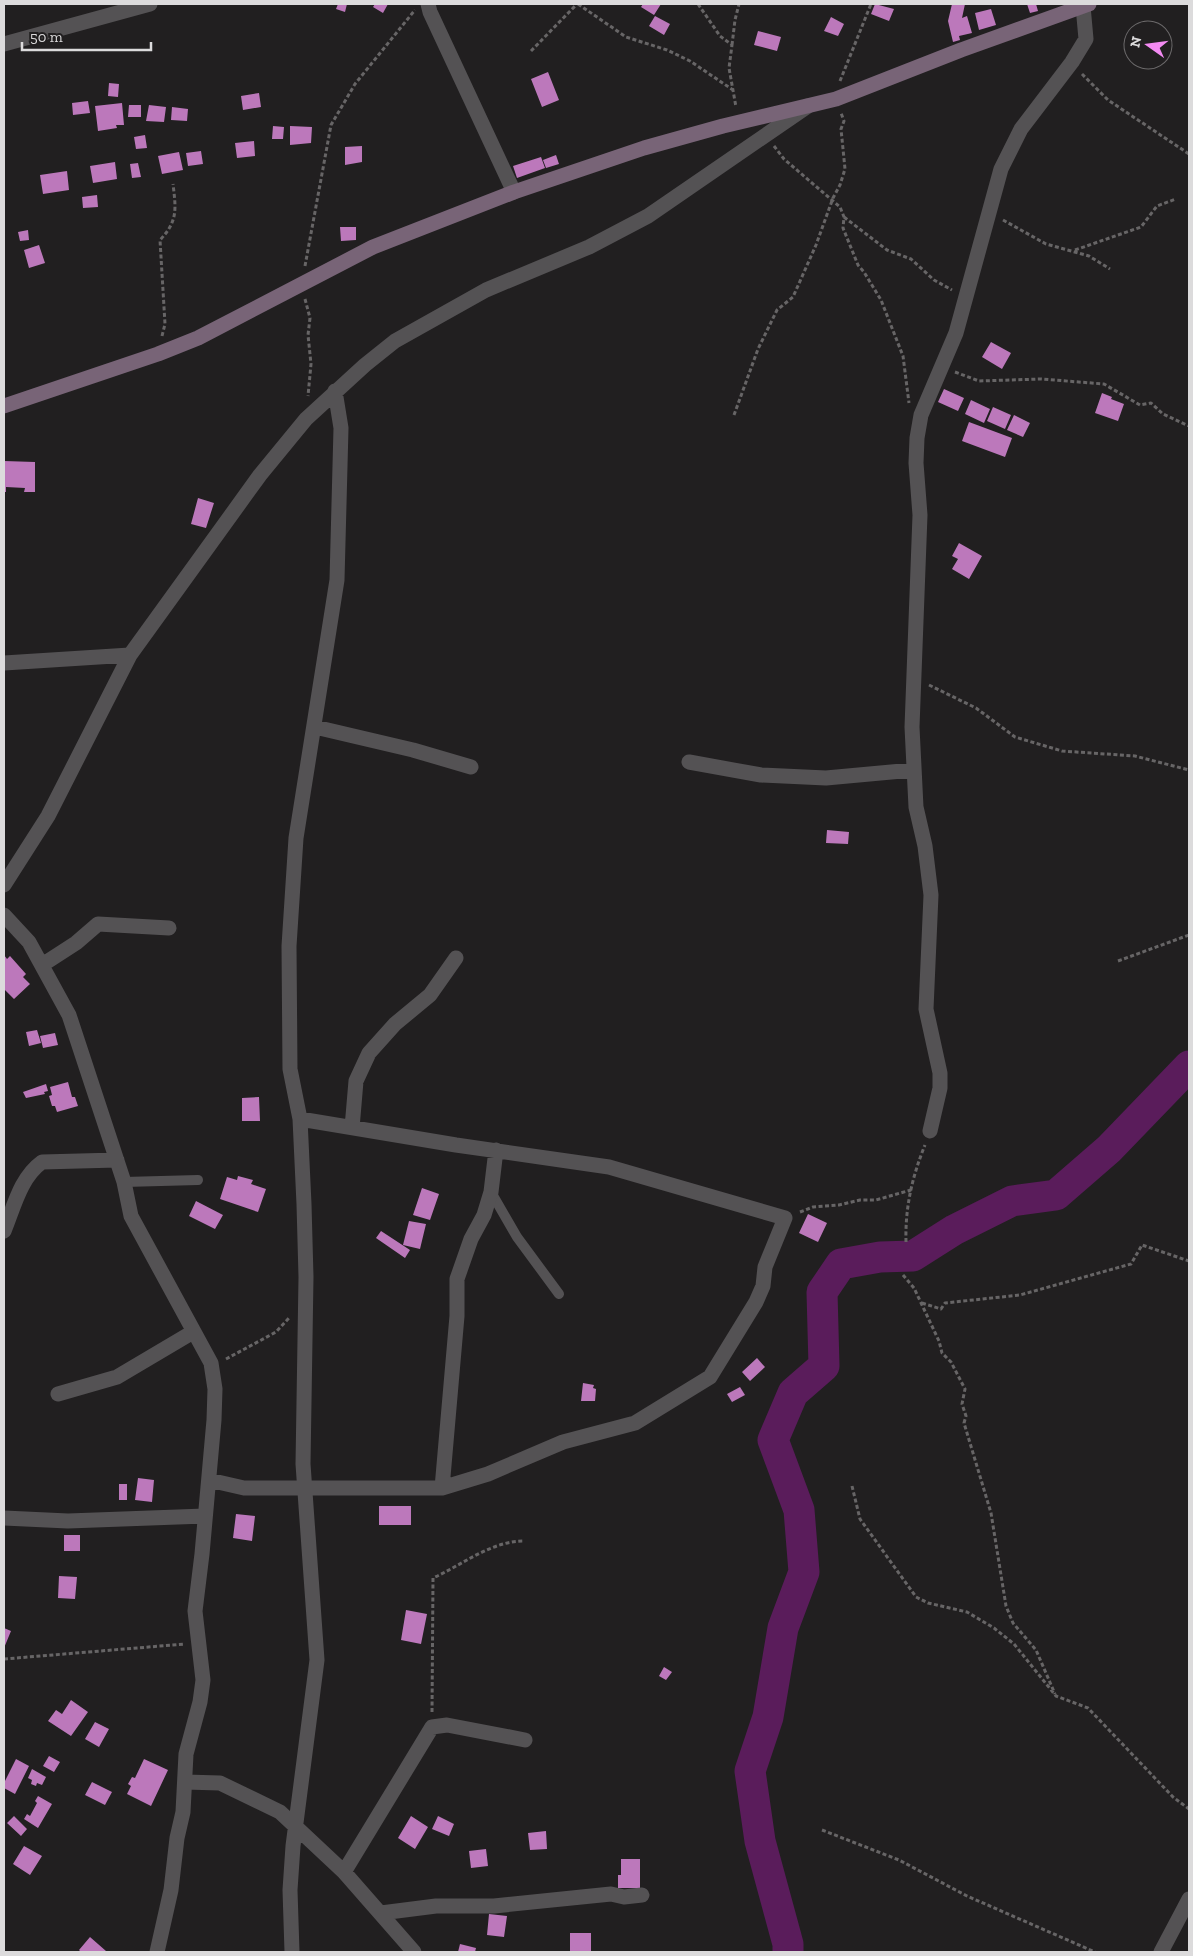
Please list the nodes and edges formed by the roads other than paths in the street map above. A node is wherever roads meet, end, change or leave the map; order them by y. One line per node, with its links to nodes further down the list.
1 (150, 4): 4 (street)
2 (428, 4): 6 (street)
3 (1086, 5): 5 (street); 14 (street)
4 (4, 44)
5 (808, 106): 6 (street); 7 (street)
6 (514, 192): 8 (street)
7 (336, 391): 9 (street); 11 (street)
8 (4, 406)
9 (130, 655): 10 (street); 15 (street)
10 (4, 663)
11 (315, 727): 13 (street); 20 (street)
12 (689, 762): 14 (street)
13 (471, 768)
14 (913, 770): 22 (street)
15 (4, 886)
16 (4, 915): 19 (street)
17 (169, 928): 19 (street)
18 (456, 958): 21 (street)
19 (42, 965): 24 (street)
20 (300, 1119): 21 (street); 33 (street)
21 (352, 1128): 23 (street)
22 (930, 1130)
23 (496, 1150): 27 (street); 34 (street)
24 (117, 1160): 26 (street); 28 (street)
25 (198, 1180): 26 (lane)
26 (124, 1182): 30 (street)
27 (491, 1192): 29 (lane); 34 (street)
28 (4, 1231)
29 (559, 1294)
30 (194, 1332): 31 (street); 32 (street)
31 (58, 1394)
32 (209, 1480): 33 (street); 35 (street)
33 (305, 1488): 34 (street); 39 (street)
34 (442, 1488)
35 (206, 1516): 36 (street); 38 (street)
36 (4, 1518)
37 (526, 1740): 40 (street)
38 (185, 1782): 39 (street); 44 (street)
39 (296, 1825): 40 (street); 45 (street)
40 (344, 1872): 43 (street)
41 (642, 1895): 43 (street)
42 (1189, 1899): 47 (street)
43 (381, 1913): 46 (street)
44 (157, 1952)
45 (292, 1952)
46 (414, 1952)
47 (1162, 1952)

